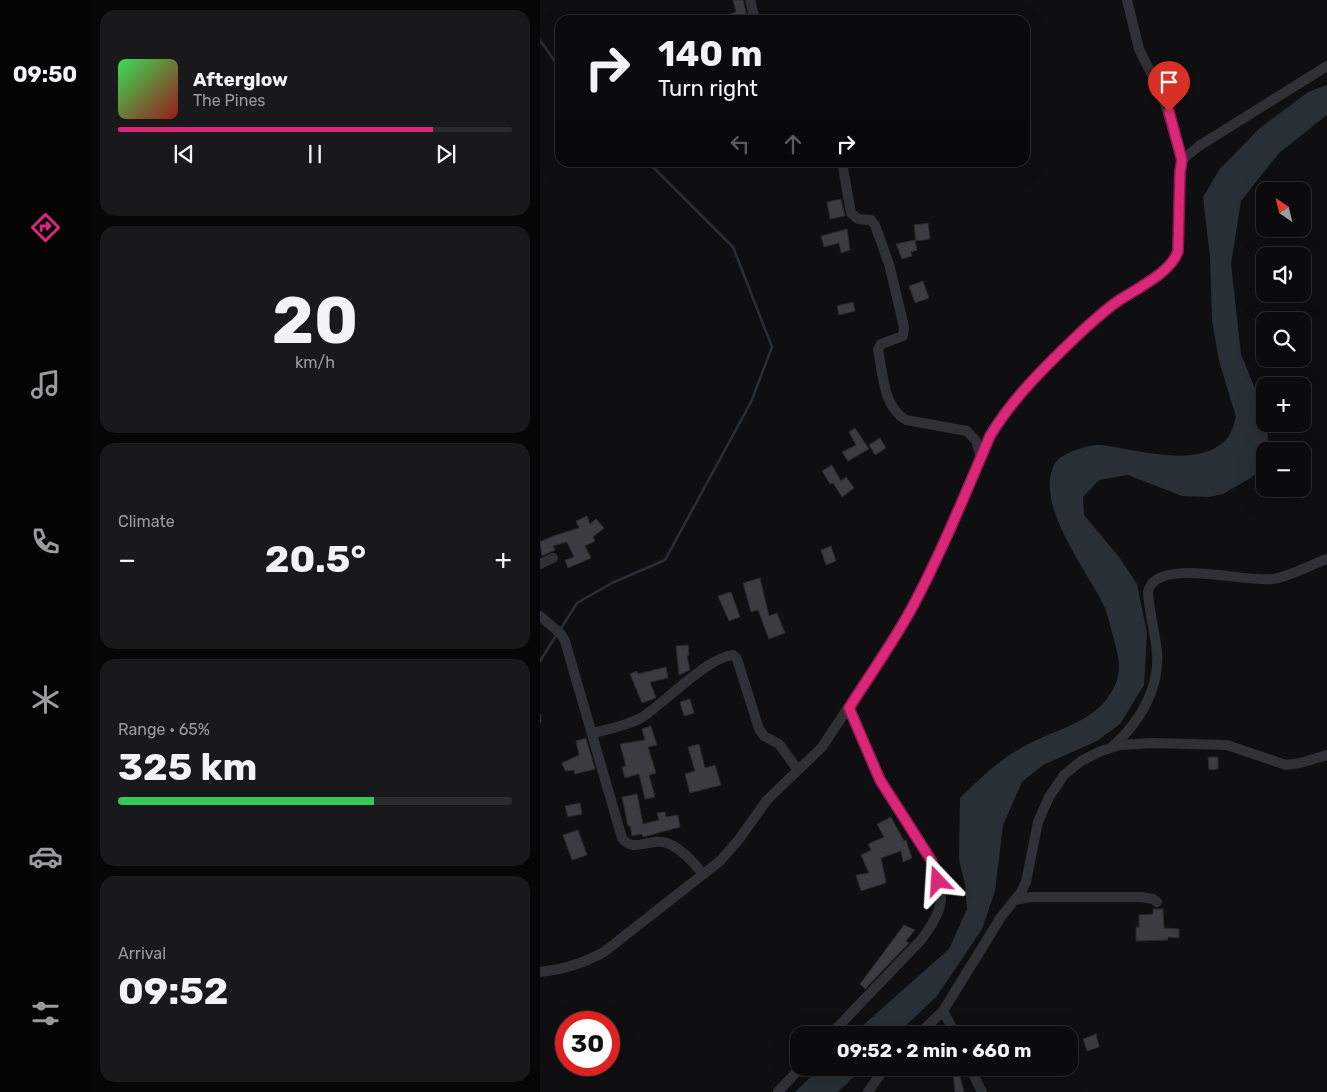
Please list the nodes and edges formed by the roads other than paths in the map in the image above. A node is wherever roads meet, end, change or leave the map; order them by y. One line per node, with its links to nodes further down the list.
1 (750, 0): 3 (street)
2 (1127, 0): 5 (street)
3 (754, 15)
4 (1327, 66): 5 (street)
5 (1182, 160): 8 (street)
6 (843, 167): 7 (street)
7 (967, 431): 8 (street); 9 (street)
8 (990, 436): 9 (street)
9 (981, 456): 14 (street)
10 (552, 558): 12 (street)
11 (1327, 559): 16 (street)
12 (540, 564)
13 (540, 616): 15 (street)
14 (849, 708): 18 (street); 24 (street)
15 (593, 732): 18 (street); 19 (street)
16 (1112, 748): 17 (street); 20 (street)
17 (1327, 755)
18 (798, 770): 19 (street)
19 (703, 874): 22 (street)
20 (1016, 900): 21 (street); 23 (street)
21 (1157, 902)
22 (540, 972)
23 (943, 1011): 25 (street); 26 (street)
24 (839, 1026)
25 (927, 1026)
26 (951, 1026)
27 (793, 1076): 30 (street)
28 (879, 1076): 31 (street)
29 (974, 1076): 32 (street)
30 (778, 1092)
31 (868, 1092)
32 (982, 1092)

